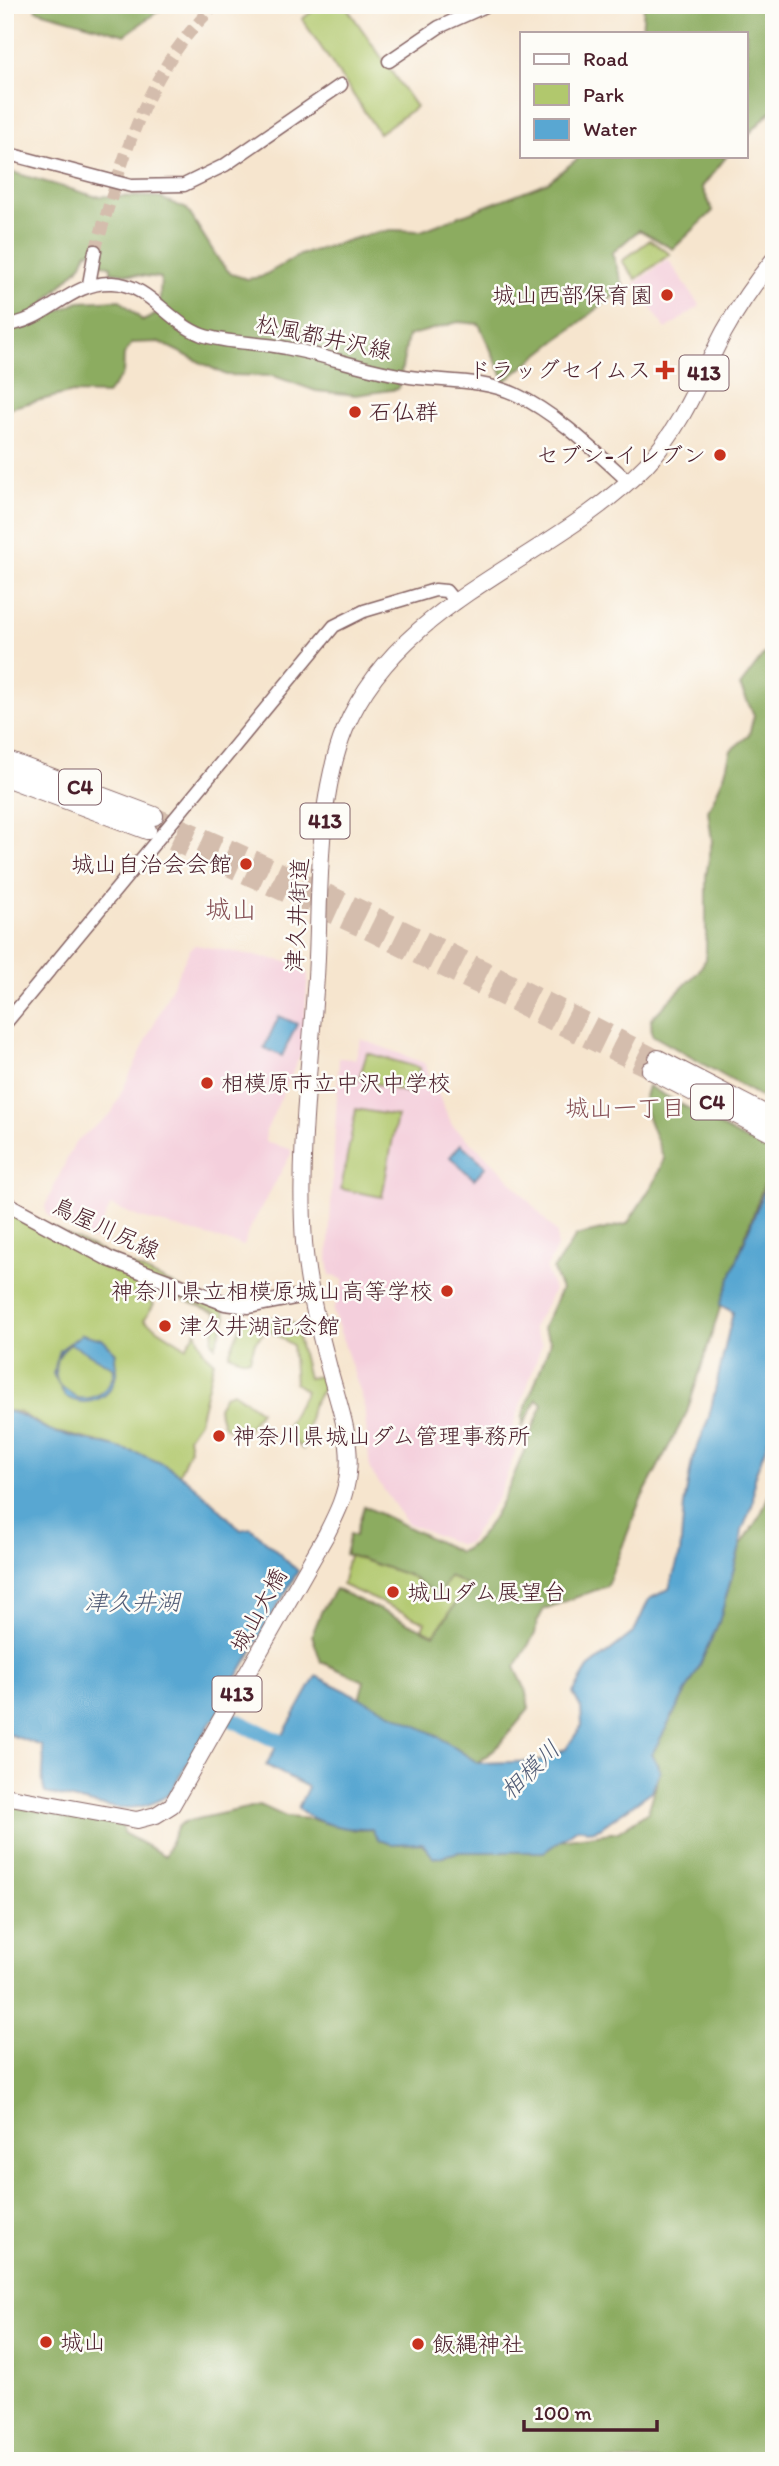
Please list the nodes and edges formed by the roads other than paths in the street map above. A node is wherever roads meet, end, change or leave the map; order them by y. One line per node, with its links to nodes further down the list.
1 (488, 5): 2 (street)
2 (389, 61)
3 (341, 85): 4 (street)
4 (5, 153)
5 (95, 251): 7 (street)
6 (774, 259): 9 (highway, 津久井街道 / 413)
7 (89, 284): 8 (street); 9 (street, 松風都井沢線)
8 (5, 325)
9 (628, 481): 10 (highway, 津久井街道 / 413)
10 (456, 603): 13 (street); 17 (highway, 津久井街道 / 413)
11 (5, 760): 12 (highway, C4)
12 (5, 777)
13 (5, 1024)
14 (774, 1119): 15 (highway, C4)
15 (774, 1134)
16 (5, 1203): 17 (main road, 鳥屋川尻線)
17 (312, 1294): 18 (highway, 津久井街道 / 413)
18 (326, 1535): 19 (highway, 城山大橋 / 413)
19 (5, 1796)

